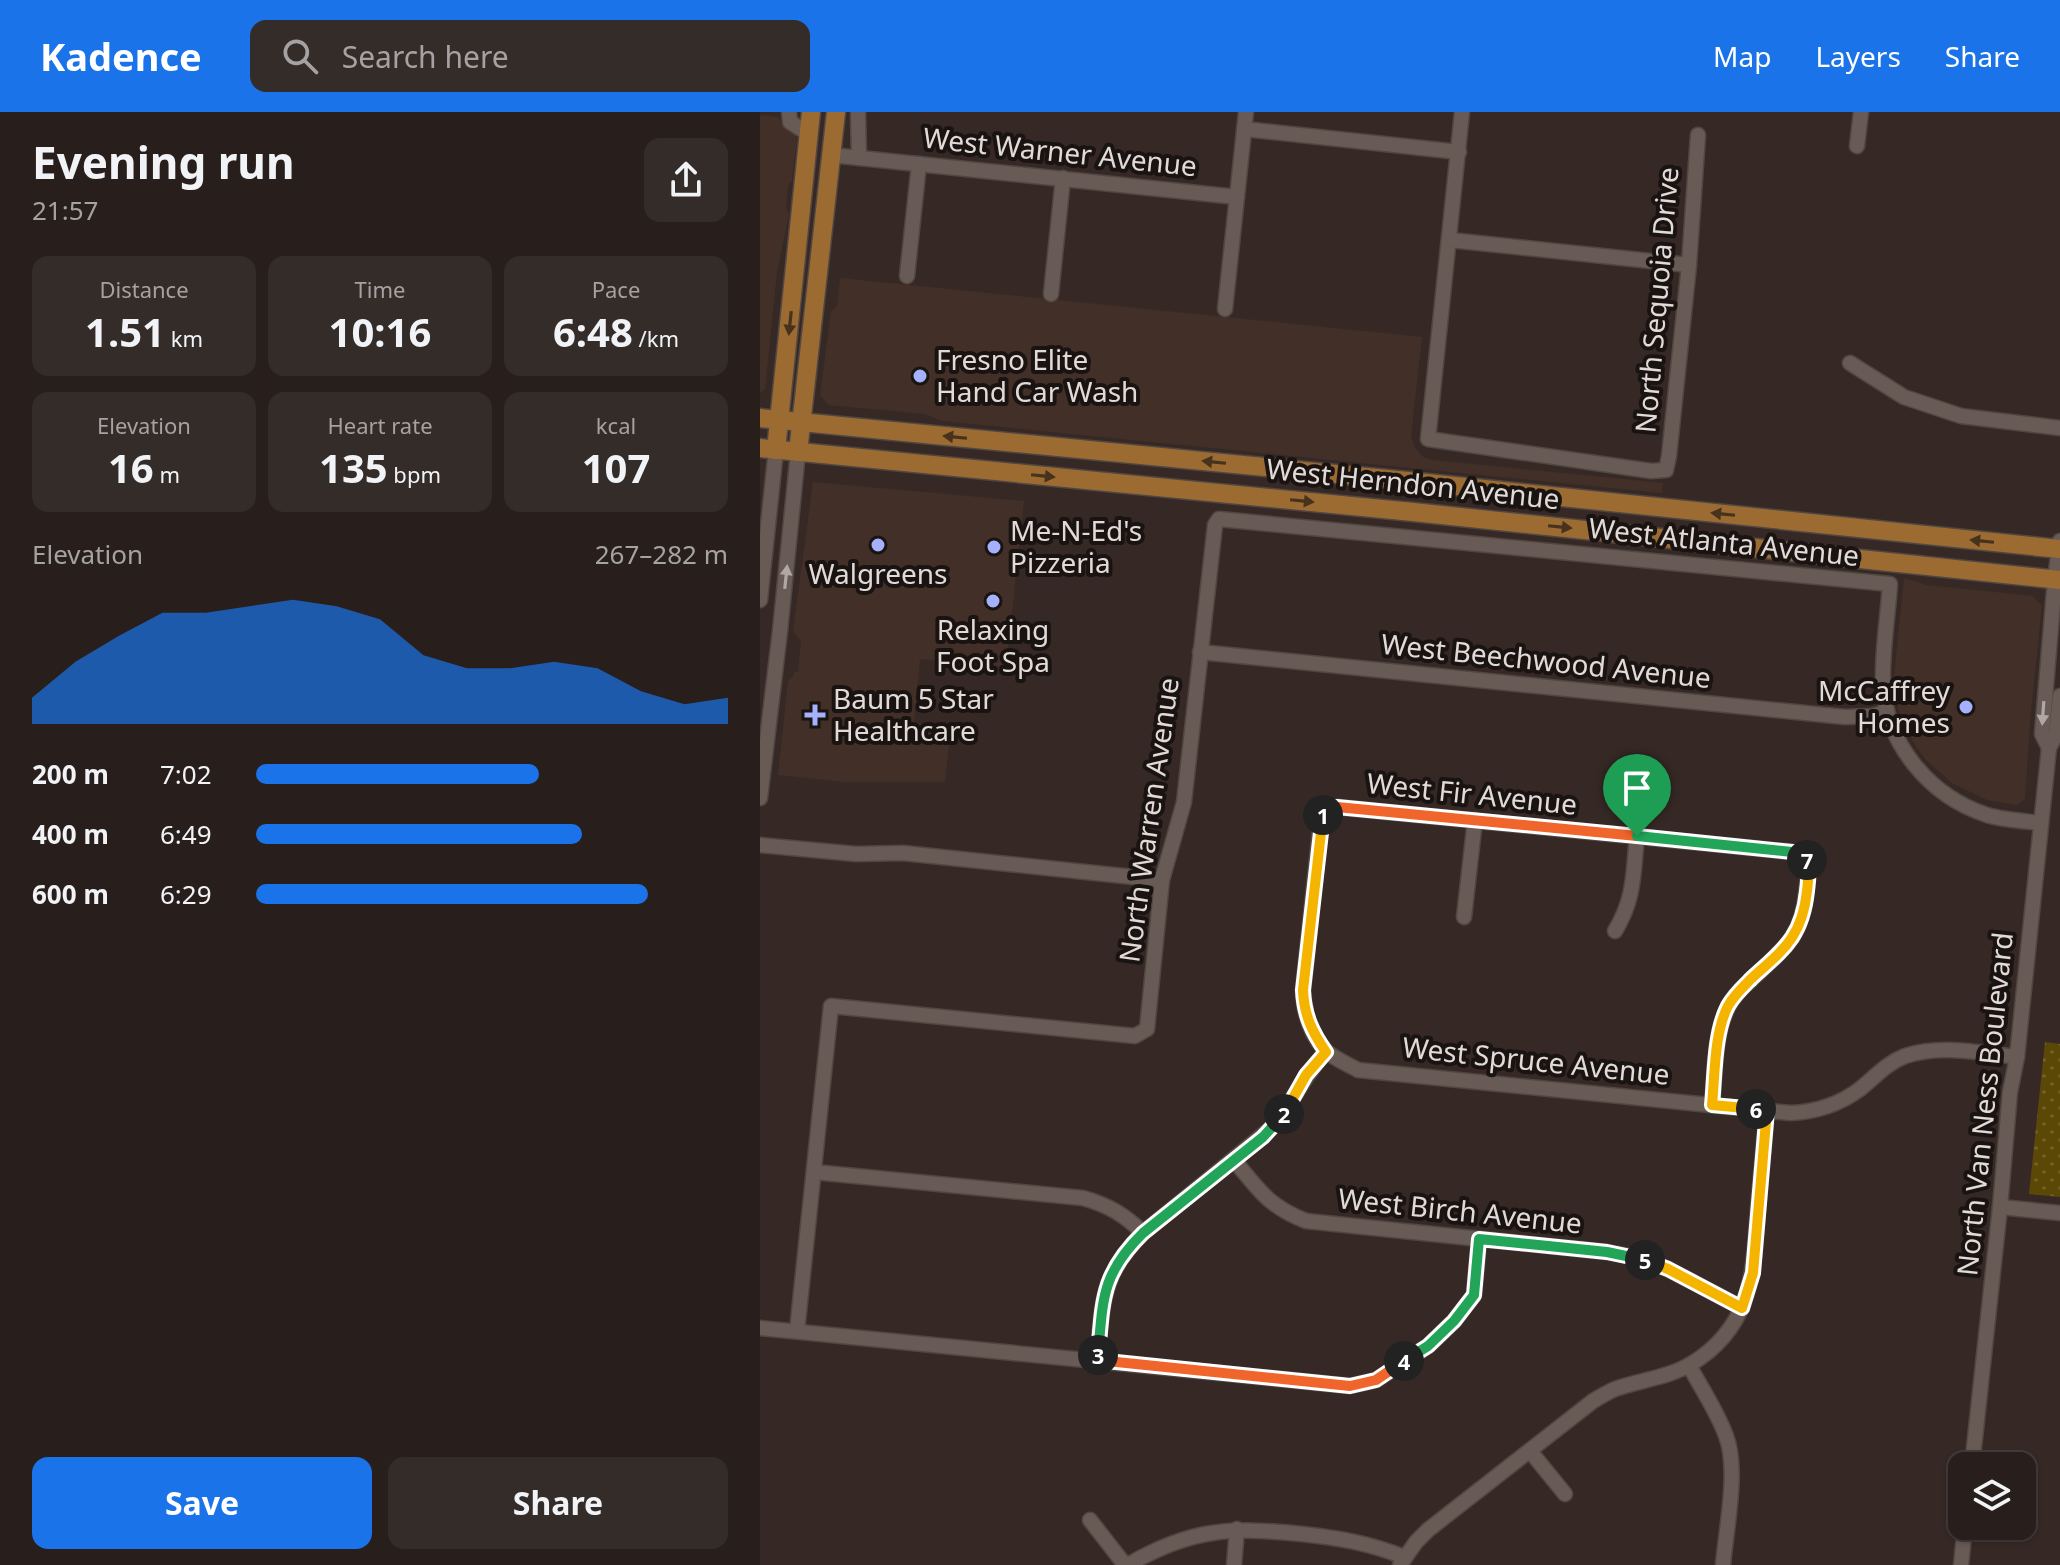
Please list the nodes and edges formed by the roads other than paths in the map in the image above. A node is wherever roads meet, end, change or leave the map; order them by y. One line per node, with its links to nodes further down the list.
1 (789, 112): 10 (street)
2 (811, 112): 10 (main road)
3 (823, 112): 14 (main road)
4 (836, 112): 14 (main road)
5 (858, 112): 15 (street)
6 (1246, 112): 9 (street)
7 (1462, 112): 13 (street)
8 (1861, 112): 12 (street)
9 (1244, 129): 13 (street); 19 (street)
10 (809, 134): 16 (main road)
11 (1698, 135): 23 (street, North Sequoia Drive)
12 (1857, 146)
13 (1459, 152): 22 (street)
14 (831, 155): 15 (street, West Warner Avenue); 21 (main road)
15 (859, 158): 17 (street, West Warner Avenue)
16 (808, 159): 20 (main road); 21 (main road)
17 (919, 164): 18 (street, West Warner Avenue); 24 (street)
18 (1063, 178): 19 (street, West Warner Avenue); 25 (street)
19 (1237, 197): 27 (street)
20 (803, 202): 26 (main road); 29 (main road, one-way to 29)
21 (822, 234): 26 (main road)
22 (1450, 240): 23 (street); 23 (street, North Sequoia Drive)
23 (1689, 265)
24 (907, 276)
25 (1051, 294)
26 (816, 295): 30 (main road)
27 (1225, 309)
28 (1850, 363): 31 (street)
29 (770, 419): 30 (main road, West Herndon Avenue); 32 (main road)
30 (802, 422): 33 (main road); 36 (main road, West Herndon Avenue, one-way to 30)
31 (2060, 428)
32 (768, 449): 33 (main road, West Herndon Avenue); 38 (street)
33 (798, 452): 37 (main road, West Herndon Avenue, one-way to 37); 43 (street, one-way to 33)
34 (1219, 519): 39 (street, North Warren Avenue); 41 (street, West Atlanta Avenue)
35 (2060, 541): 36 (street, North Van Ness Boulevard)
36 (2060, 549): 37 (street, North Van Ness Boulevard)
37 (2058, 579): 42 (street, North Van Ness Boulevard, one-way to 42)
38 (760, 600)
39 (1200, 652): 41 (street, West Beechwood Avenue); 48 (street, North Warren Avenue)
40 (2060, 696): 42 (street, North Van Ness Boulevard)
41 (1887, 712): 45 (street)
42 (2054, 748): 45 (street, North Van Ness Boulevard)
43 (760, 798)
44 (1475, 820): 46 (street, West Fir Avenue); 49 (street); 51 (street, West Fir Avenue)
45 (2041, 823): 52 (street, North Van Ness Boulevard)
46 (1637, 836): 50 (street); 53 (street, West Fir Avenue)
47 (760, 845): 48 (street)
48 (1162, 880): 56 (street, North Warren Avenue)
49 (1464, 917)
50 (1615, 931)
51 (1326, 1052): 53 (street, West Spruce Avenue); 55 (street)
52 (2017, 1057): 54 (street, West Spruce Avenue); 57 (street, North Van Ness Boulevard)
53 (1712, 1105): 54 (street, West Spruce Avenue)
54 (1767, 1110): 61 (street)
55 (1234, 1160): 59 (street); 60 (street, West Birch Avenue)
56 (814, 1172): 59 (street); 63 (street)
57 (2000, 1207): 58 (street); 67 (street, North Van Ness Boulevard)
58 (2060, 1213)
59 (1143, 1233): 64 (street)
60 (1479, 1239): 61 (street, West Birch Avenue); 64 (street)
61 (1742, 1308): 65 (street)
62 (760, 1328): 63 (street)
63 (797, 1331): 64 (street)
64 (1097, 1360)
65 (1689, 1365): 66 (street); 75 (street)
66 (1530, 1451): 68 (street); 72 (street)
67 (1974, 1452)
68 (1565, 1494)
69 (1090, 1520): 73 (street)
70 (1237, 1529): 72 (street); 73 (street); 74 (street)
71 (1964, 1540): 76 (street)
72 (1402, 1561)
73 (1127, 1565)
74 (1234, 1565)
75 (1723, 1565)
76 (1961, 1565)

